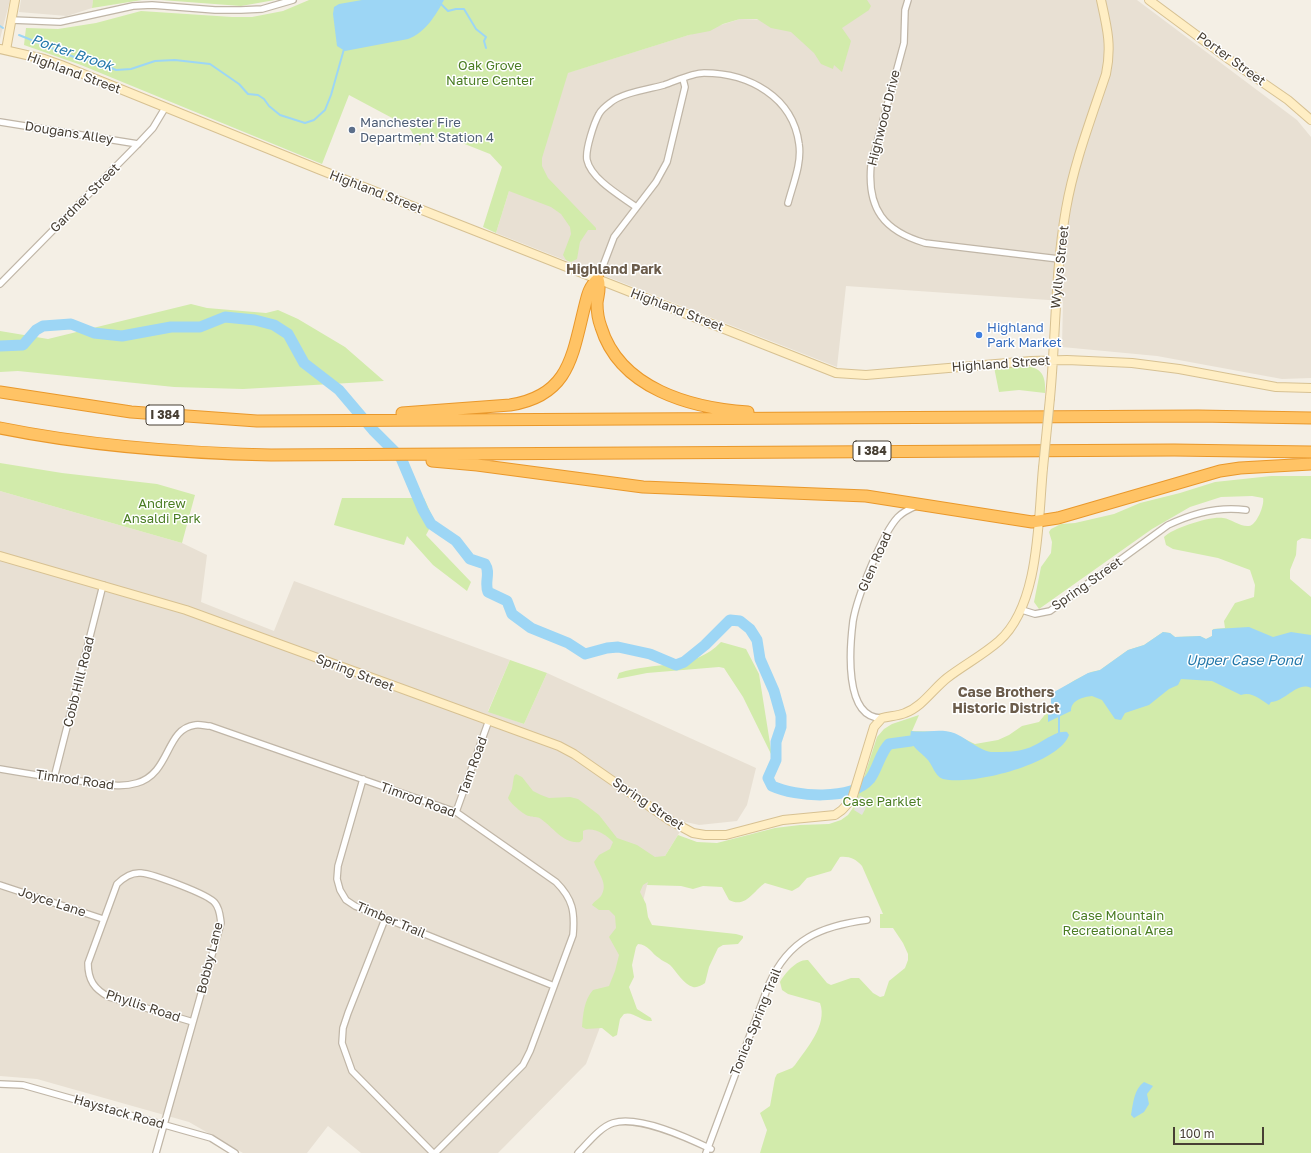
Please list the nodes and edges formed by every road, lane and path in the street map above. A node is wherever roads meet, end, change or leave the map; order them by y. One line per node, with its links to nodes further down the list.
1 (15, 0): 6 (street)
2 (293, 0): 6 (street)
3 (908, 0): 15 (street, Highwood Drive)
4 (1101, 0): 15 (street, Wyllys Street)
5 (1149, 0): 10 (street, Porter Street)
6 (12, 20): 7 (street)
7 (3, 50): 9 (street, Highland Street)
8 (683, 79): 13 (street); 14 (street); 14 (street)
9 (165, 108): 12 (street, Gardner Street); 16 (street, Highland Street)
10 (1311, 120)
11 (0, 122): 12 (street, Dougans Alley)
12 (138, 144): 17 (street, Gardner Street)
13 (788, 203)
14 (636, 208): 16 (street)
15 (1059, 260): 18 (street, Wyllys Street)
16 (598, 279): 18 (street, Highland Street); 21 (highway); 22 (highway)
17 (0, 284)
18 (1052, 360): 19 (street, Highland Street); 30 (street, Wyllys Street, bridge)
19 (1311, 388)
20 (0, 392): 21 (highway, I 384)
21 (401, 417): 22 (highway)
22 (800, 418): 23 (highway)
23 (1311, 418)
24 (0, 428): 26 (highway)
25 (1311, 452): 26 (highway, I 384)
26 (436, 458): 28 (highway)
27 (1311, 464): 30 (highway)
28 (924, 504): 30 (highway); 34 (street, Glen Road)
29 (1246, 510): 33 (street, Spring Street)
30 (1038, 522): 33 (street, Wyllys Street)
31 (0, 556): 32 (street, Spring Street)
32 (103, 586): 35 (street, Spring Street); 37 (street, Cobb Hill Road)
33 (1022, 610): 34 (street)
34 (882, 718): 35 (street, Spring Street)
35 (489, 720): 39 (street, Tam Road)
36 (0, 769): 37 (street, Timrod Road)
37 (54, 778): 38 (street, Timrod Road)
38 (363, 780): 39 (street, Timrod Road); 42 (street, Timber Trail)
39 (456, 812): 44 (street, Timrod Road)
40 (0, 885): 41 (street, Joyce Lane)
41 (104, 919): 45 (street, Phyllis Road); 45 (street, Bobby Lane)
42 (385, 919): 44 (street, Timber Trail); 51 (street)
43 (867, 920): 48 (street, Tonica Spring Trail)
44 (554, 986): 51 (street, Timrod Road)
45 (193, 1022): 47 (street, Bobby Lane)
46 (0, 1084): 47 (street, Haystack Road)
47 (164, 1125): 49 (street, Bobby Lane); 50 (street, Haystack Road)
48 (708, 1150): 52 (street)
49 (156, 1153)
50 (235, 1153)
51 (434, 1153)
52 (578, 1153)

